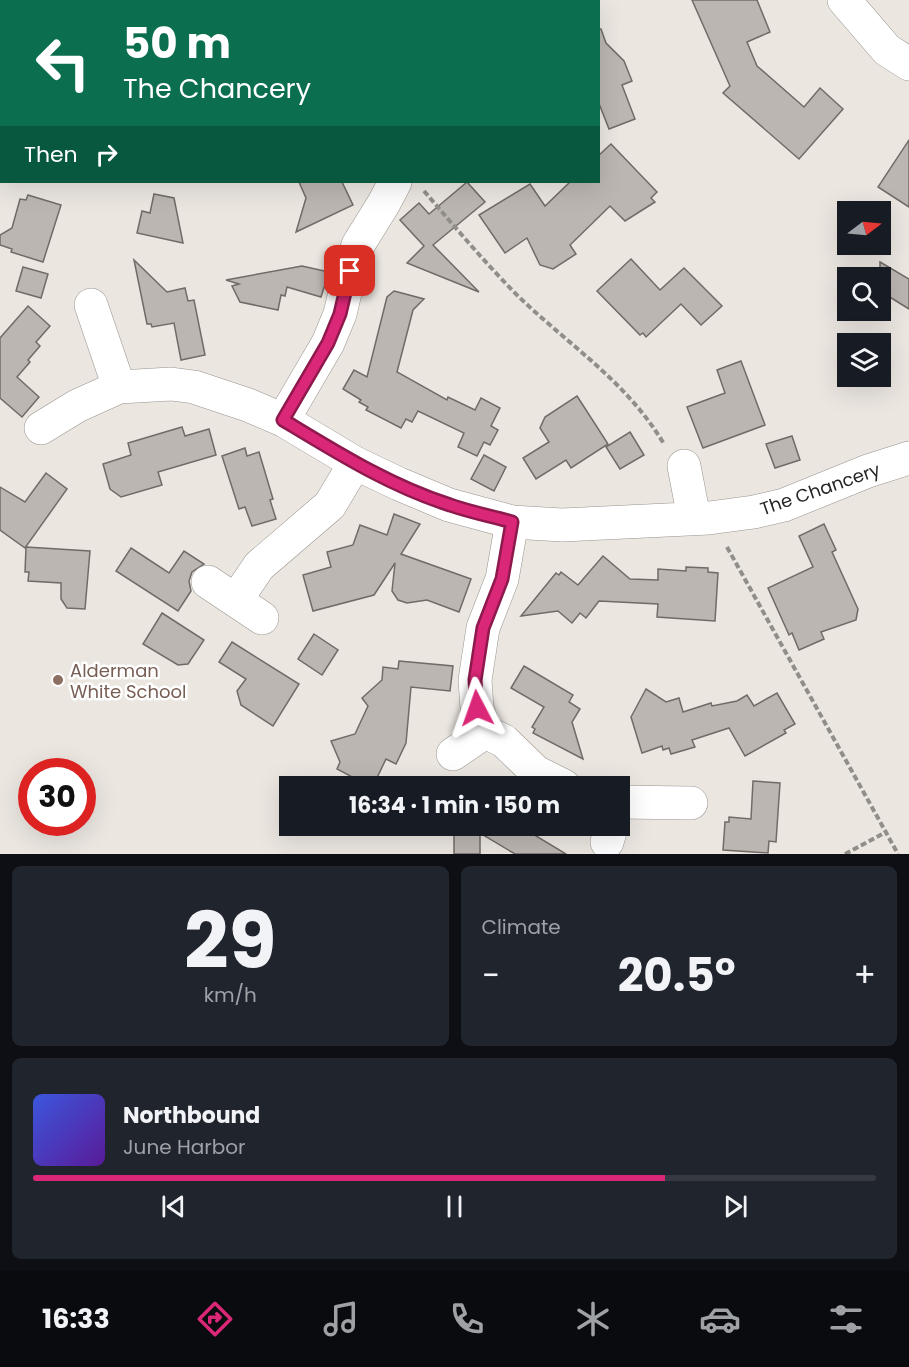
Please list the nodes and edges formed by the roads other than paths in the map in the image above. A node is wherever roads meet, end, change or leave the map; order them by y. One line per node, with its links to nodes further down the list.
1 (844, 0): 2 (street)
2 (909, 64)
3 (398, 186): 6 (street)
4 (91, 305): 5 (street)
5 (118, 387): 6 (street, The Chancery); 7 (street, The Chancery)
6 (283, 420): 9 (street, The Chancery)
7 (41, 428)
8 (909, 458): 11 (street, The Chancery)
9 (355, 463): 12 (street, The Chancery); 13 (street)
10 (684, 466): 11 (street)
11 (693, 519): 12 (street, The Chancery)
12 (512, 522): 14 (street)
13 (208, 582)
14 (484, 732): 15 (street); 16 (street)
15 (453, 754)
16 (544, 776)
17 (630, 802): 18 (street)
18 (692, 803)

